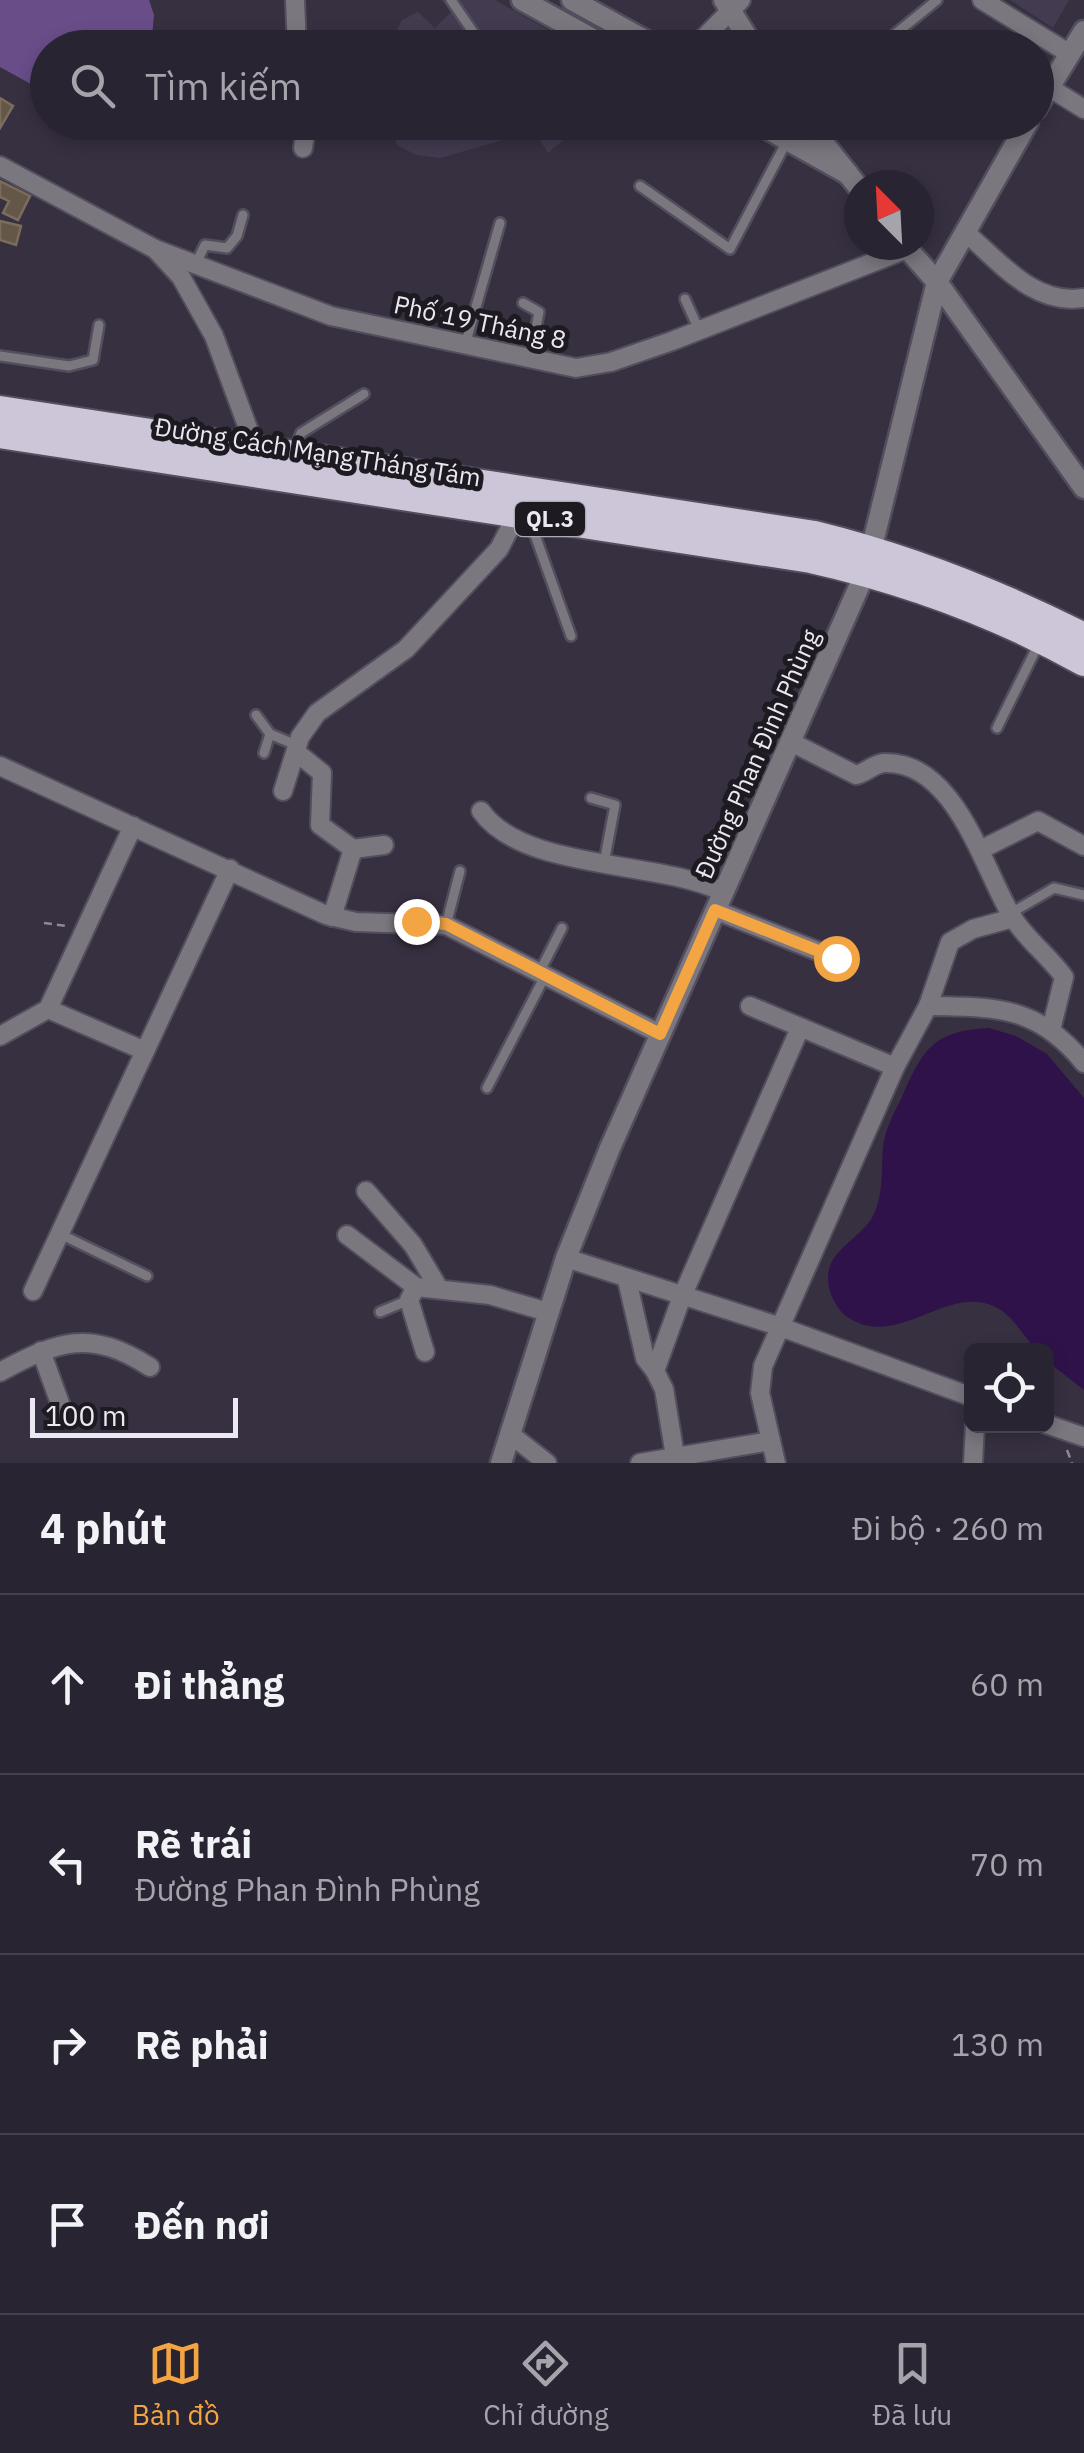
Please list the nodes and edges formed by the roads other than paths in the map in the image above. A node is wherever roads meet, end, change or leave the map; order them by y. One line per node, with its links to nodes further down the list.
1 (295, 0): 8 (street)
2 (451, 0): 9 (lane)
3 (522, 0): 10 (street)
4 (572, 0): 11 (street)
5 (937, 0): 14 (lane)
6 (982, 0): 15 (street)
7 (732, 3): 12 (street); 13 (street)
8 (296, 30)
9 (472, 30)
10 (577, 30)
11 (626, 30)
12 (709, 30)
13 (745, 30)
14 (900, 30)
15 (1031, 30)
16 (1084, 31): 18 (street)
17 (1054, 44): 18 (street)
18 (1070, 54): 19 (street)
19 (1054, 81)
20 (1054, 90): 21 (street)
21 (1084, 109)
22 (305, 140): 27 (street)
23 (787, 140): 31 (lane)
24 (803, 140): 30 (street)
25 (821, 140): 29 (street)
26 (1018, 140): 34 (street, Đường Phan Đình Phùng)
27 (303, 148)
28 (0, 166): 35 (street, Phố 19 Tháng 8)
29 (845, 170)
30 (844, 173)
31 (640, 186)
32 (243, 215): 38 (lane)
33 (500, 223): 45 (lane)
34 (965, 232): 39 (street, Đường Phan Đình Phùng); 41 (street)
35 (155, 249): 38 (street, Phố 19 Tháng 8); 51 (street)
36 (873, 260): 44 (street, Phố 19 Tháng 8)
37 (917, 260): 39 (street)
38 (196, 265): 45 (street, Phố 19 Tháng 8)
39 (937, 282): 53 (street); 55 (street, Đường Phan Đình Phùng)
40 (685, 298): 44 (lane)
41 (1084, 298)
42 (523, 303): 47 (lane)
43 (99, 325): 46 (lane)
44 (699, 330): 47 (street, Phố 19 Tháng 8)
45 (465, 345): 47 (street, Phố 19 Tháng 8)
46 (0, 356)
47 (530, 360)
48 (364, 394): 52 (lane)
49 (0, 410): 51 (highway, Đường Cách Mạng Tháng Tám / QL.3)
50 (0, 434): 51 (highway, Đường Cách Mạng Tháng Tám / QL.3)
51 (259, 462): 52 (highway, Đường Cách Mạng Tháng Tám / QL.3)
52 (293, 467): 54 (highway, Đường Cách Mạng Tháng Tám / QL.3); 55 (highway, Đường Cách Mạng Tháng Tám / QL.3)
53 (1084, 488)
54 (522, 514): 55 (highway, Đường Cách Mạng Tháng Tám / QL.3); 56 (lane); 64 (street)
55 (870, 560): 57 (highway, Đường Cách Mạng Tháng Tám / QL.3); 58 (highway, Đường Cách Mạng Tháng Tám / QL.3); 63 (street, Đường Phan Đình Phùng)
56 (572, 636)
57 (1084, 638)
58 (1041, 639): 59 (highway, Đường Cách Mạng Tháng Tám / QL.3); 61 (lane)
59 (1084, 662)
60 (256, 715): 62 (lane)
61 (997, 728)
62 (270, 734): 64 (lane); 65 (lane)
63 (791, 742): 74 (street); 79 (street, Đường Phan Đình Phùng)
64 (297, 749): 67 (street); 73 (street)
65 (264, 753)
66 (0, 766): 70 (street)
67 (283, 791)
68 (591, 798): 75 (lane)
69 (481, 810): 75 (street)
70 (133, 826): 76 (street); 88 (street)
71 (384, 845): 73 (street)
72 (1084, 846): 74 (street)
73 (353, 848): 80 (street)
74 (980, 850): 81 (street)
75 (604, 862): 79 (street)
76 (230, 869): 80 (street); 93 (street)
77 (460, 871): 82 (lane)
78 (1084, 895): 81 (lane)
79 (719, 901): 84 (street); 91 (street, Đường Phan Đình Phùng)
80 (332, 916): 82 (street)
81 (1012, 916): 87 (street); 90 (street)
82 (446, 924): 85 (street)
83 (562, 928): 85 (lane)
84 (836, 958)
85 (542, 975): 91 (street); 96 (lane)
86 (750, 1006): 89 (street)
87 (928, 1006): 90 (street); 95 (street)
88 (48, 1009): 92 (street); 93 (street)
89 (800, 1028): 95 (street); 106 (street)
90 (1051, 1030): 94 (street)
91 (660, 1034): 100 (street, Đường Phan Đình Phùng)
92 (0, 1036)
93 (144, 1051): 98 (street)
94 (1084, 1064)
95 (895, 1067): 109 (street)
96 (487, 1088)
97 (366, 1191): 103 (street)
98 (59, 1233): 101 (lane); 104 (street)
99 (347, 1235): 105 (street)
100 (566, 1258): 102 (street); 108 (street, Đường Phan Đình Phùng)
101 (147, 1276)
102 (627, 1280): 106 (street); 113 (street)
103 (438, 1287): 105 (street); 108 (street)
104 (33, 1291)
105 (412, 1293): 107 (lane); 111 (street)
106 (681, 1298): 109 (street); 113 (street)
107 (380, 1312)
108 (548, 1312): 119 (street, Đường Phan Đình Phùng)
109 (778, 1326): 115 (street); 121 (street)
110 (40, 1351): 112 (street); 114 (street); 116 (street)
111 (425, 1352)
112 (150, 1367)
113 (655, 1371): 122 (street)
114 (0, 1372)
115 (964, 1393)
116 (61, 1406)
117 (1054, 1427): 120 (street)
118 (974, 1433): 127 (street)
119 (510, 1434): 123 (street, Đường Phan Đình Phùng); 124 (street)
120 (1084, 1437)
121 (771, 1441): 122 (street); 126 (street)
122 (675, 1456): 125 (street)
123 (501, 1463)
124 (547, 1463)
125 (640, 1463)
126 (776, 1463)
127 (973, 1463)

